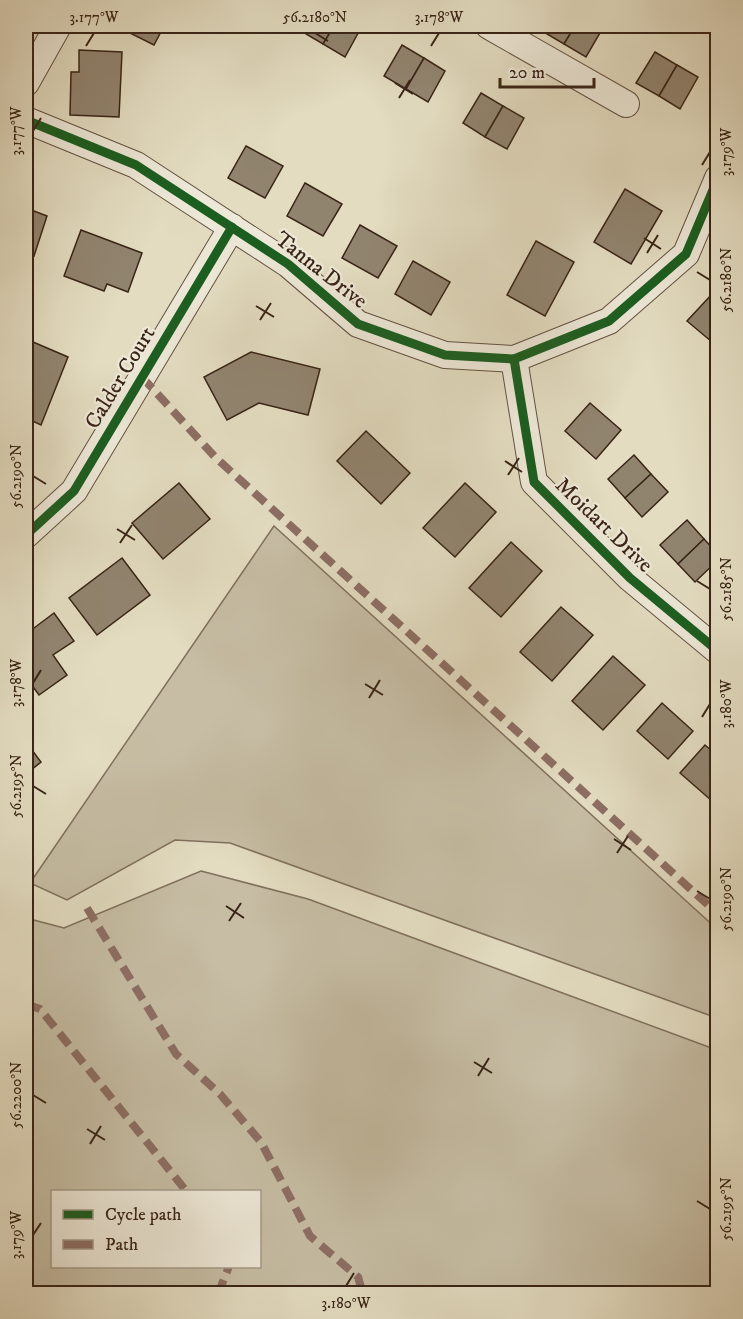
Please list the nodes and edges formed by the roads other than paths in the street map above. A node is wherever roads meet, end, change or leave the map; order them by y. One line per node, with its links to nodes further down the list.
1 (57, 26): 3 (street)
2 (489, 26): 4 (street)
3 (26, 83)
4 (626, 104)
5 (26, 120): 7 (street, Tanna Drive)
6 (717, 178): 8 (street, Tanna Drive)
7 (232, 227): 8 (street, Tanna Drive); 9 (street, Calder Court)
8 (514, 359): 10 (street, Moidart Drive)
9 (26, 535)
10 (717, 651)

